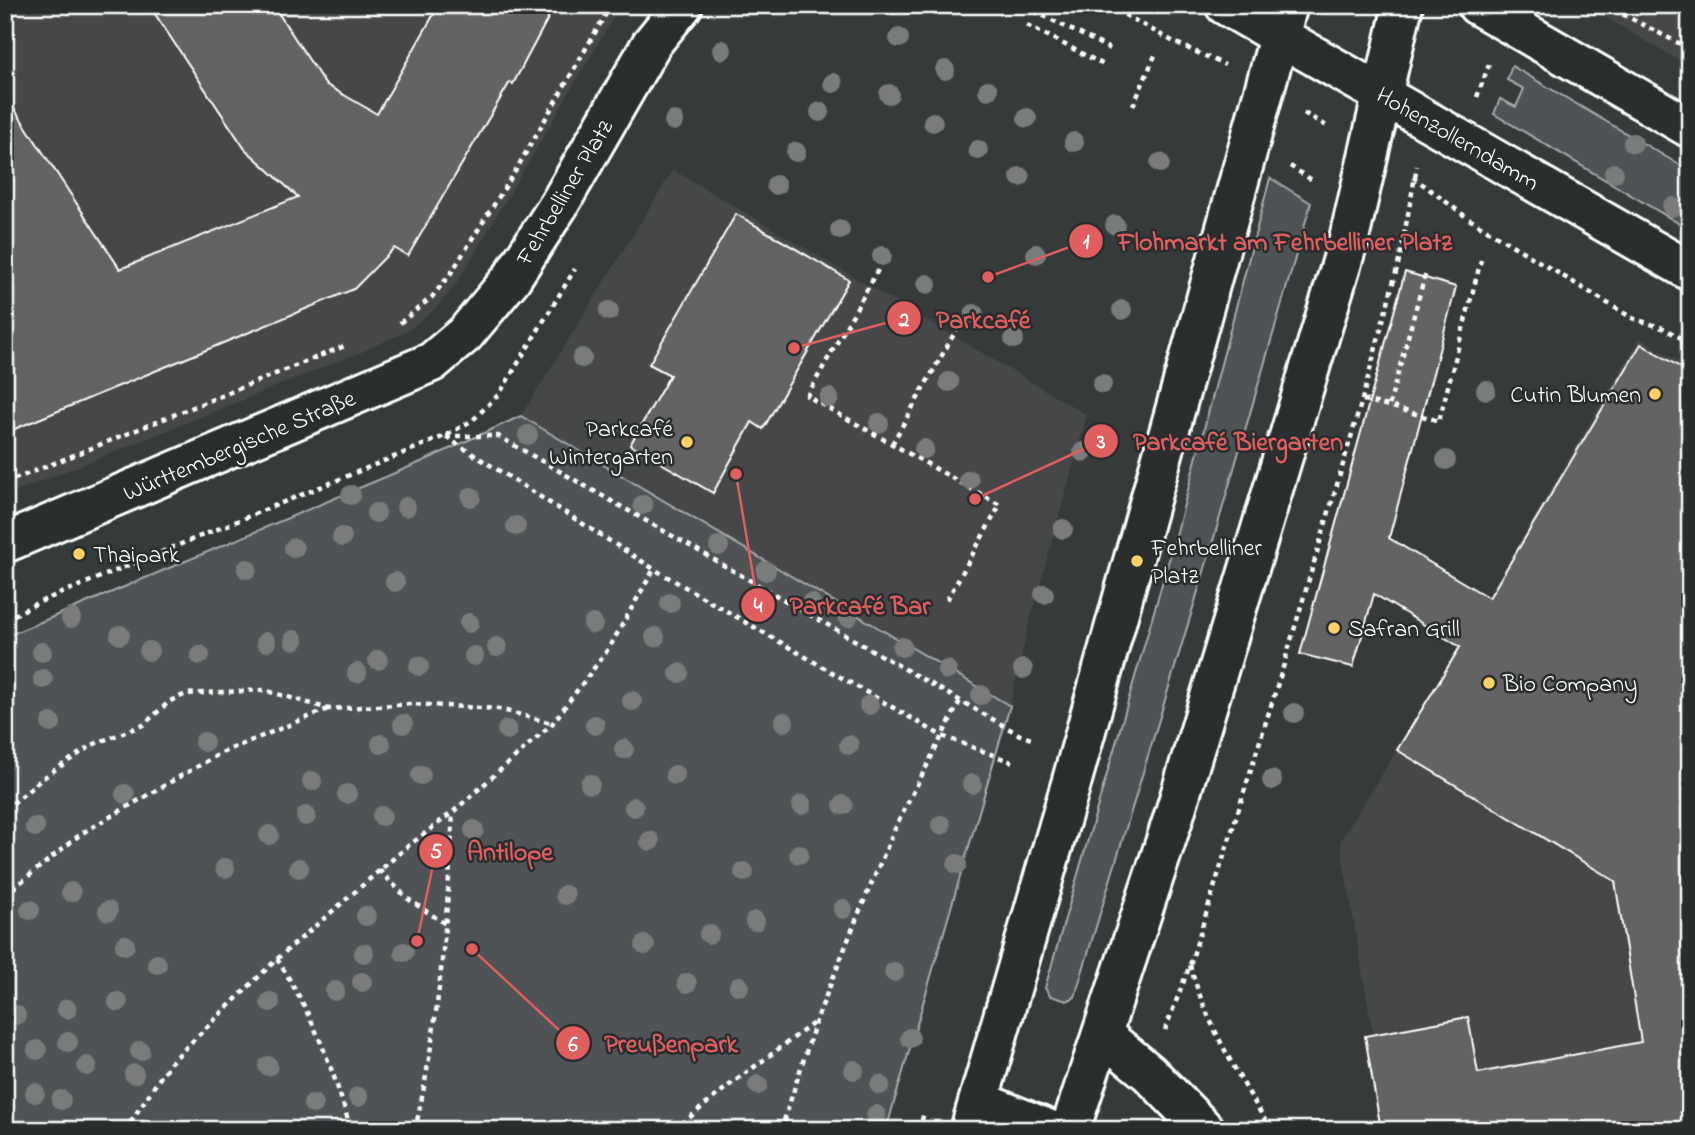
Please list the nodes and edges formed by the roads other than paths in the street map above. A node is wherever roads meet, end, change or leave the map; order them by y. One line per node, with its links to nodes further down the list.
1 (664, 5): 7 (main road, Fehrbelliner Platz)
2 (683, 5): 7 (main road, Fehrbelliner Platz)
3 (1225, 5): 6 (main road, Hohenzollerndamm)
4 (1403, 5): 8 (main road)
5 (1477, 5): 9 (main road)
6 (1284, 21): 8 (main road, Hohenzollerndamm); 14 (main road)
7 (652, 43): 11 (main road, Fehrbelliner Platz)
8 (1382, 95): 10 (main road, Hohenzollerndamm); 13 (main road)
9 (1690, 128)
10 (1690, 271)
11 (465, 334): 12 (main road, Württembergische Straße)
12 (5, 543)
13 (1103, 1035): 16 (main road); 17 (main road)
14 (974, 1115): 15 (main road)
15 (1050, 1130)
16 (1070, 1130)
17 (1205, 1130)

